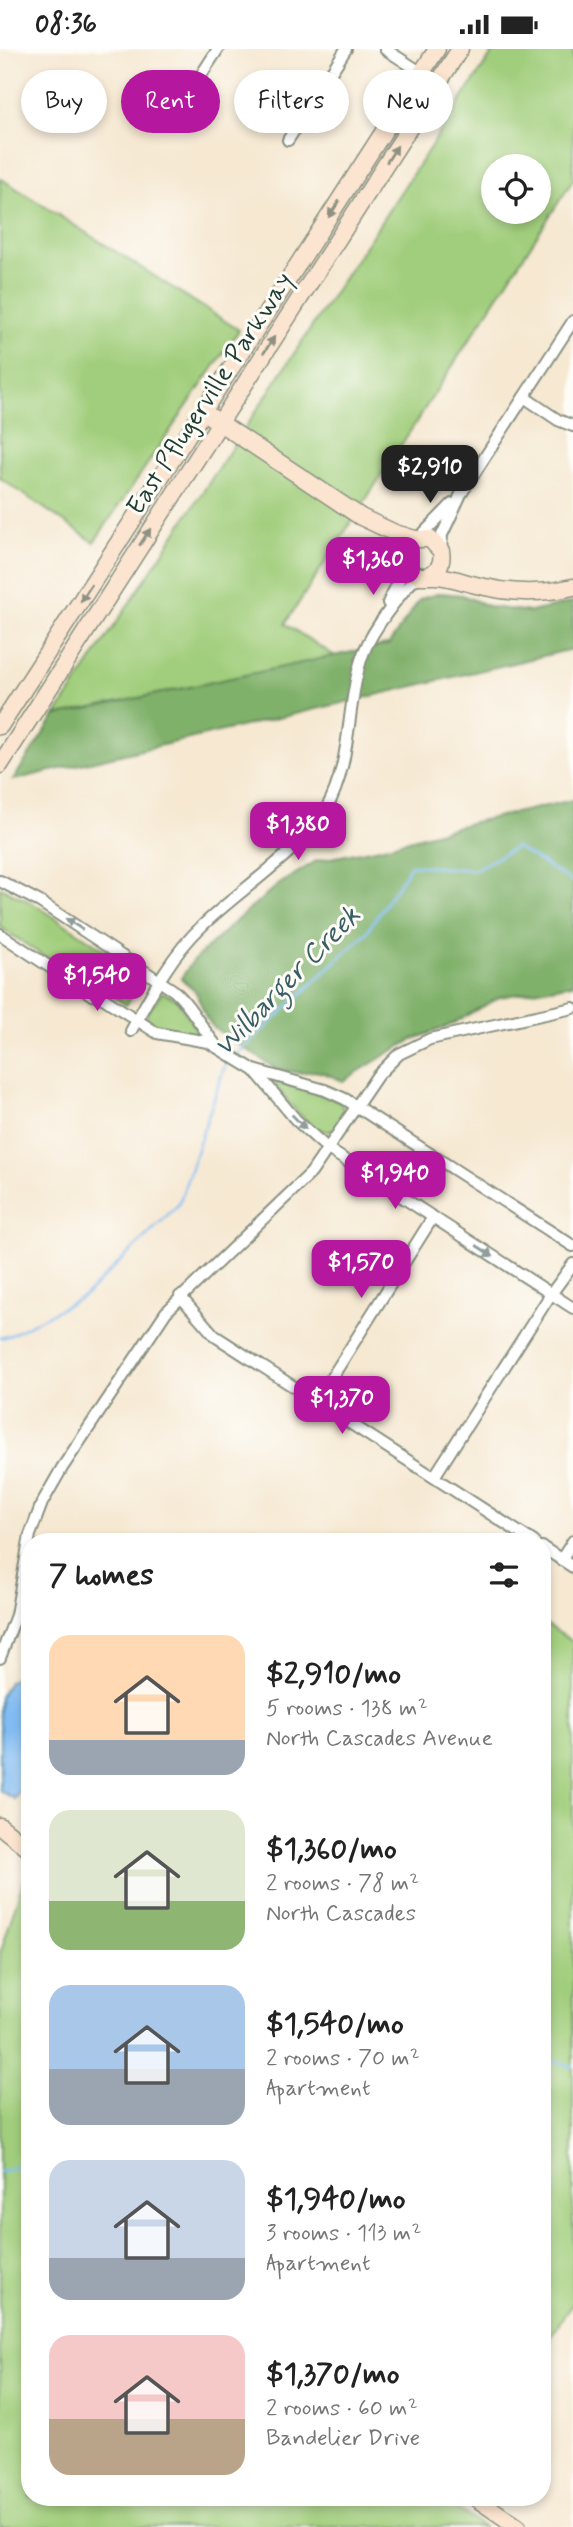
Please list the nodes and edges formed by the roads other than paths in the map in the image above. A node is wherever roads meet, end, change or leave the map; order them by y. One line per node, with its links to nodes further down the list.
1 (218, 49): 6 (street)
2 (346, 49): 10 (street)
3 (385, 49): 7 (street)
4 (437, 49): 8 (main road, East Pflugerville Parkway)
5 (460, 49): 14 (main road, East Pflugerville Parkway, one-way to 5)
6 (204, 70)
7 (417, 70)
8 (424, 70)
9 (383, 133): 13 (main road, East Pflugerville Parkway, one-way to 13)
10 (288, 140)
11 (573, 321): 12 (street)
12 (524, 397): 15 (street); 16 (street)
13 (203, 412): 14 (main road); 25 (main road, East Pflugerville Parkway, one-way to 25)
14 (219, 423): 17 (main road); 26 (main road, East Pflugerville Parkway, one-way to 14)
15 (573, 426)
16 (461, 494): 18 (street); 19 (street)
17 (362, 517): 18 (main road); 20 (main road)
18 (417, 538): 19 (main road); 20 (main road)
19 (441, 553): 21 (main road); 22 (main road)
20 (403, 560): 21 (main road); 24 (street)
21 (425, 576): 22 (main road); 24 (street)
22 (469, 582): 23 (main road)
23 (573, 587)
24 (370, 641): 29 (street)
25 (0, 726)
26 (0, 765)
27 (0, 881): 29 (street, one-way to 27)
28 (0, 934): 31 (street)
29 (159, 981): 31 (street); 33 (street)
30 (573, 1008): 35 (street)
31 (137, 1020): 32 (street); 33 (street)
32 (131, 1031)
33 (217, 1046): 34 (street)
34 (254, 1070): 35 (street); 36 (street, one-way to 36)
35 (358, 1107): 36 (street); 38 (street)
36 (328, 1149): 37 (street); 41 (street)
37 (433, 1217): 40 (street, one-way to 40); 43 (street)
38 (573, 1246)
39 (573, 1264): 40 (street)
40 (551, 1294): 42 (street); 44 (street)
41 (180, 1296): 43 (street); 45 (street)
42 (573, 1308)
43 (317, 1401): 44 (street)
44 (434, 1477): 46 (street)
45 (31, 1533)
46 (520, 1533)
47 (573, 1541): 49 (street)
48 (551, 1553): 49 (street)
49 (561, 1560): 50 (street)
50 (573, 1567)
51 (21, 1586): 52 (street)
52 (0, 1658)
53 (0, 1826): 54 (main road)
54 (21, 1843)
55 (487, 2506): 56 (main road)
56 (518, 2527)

